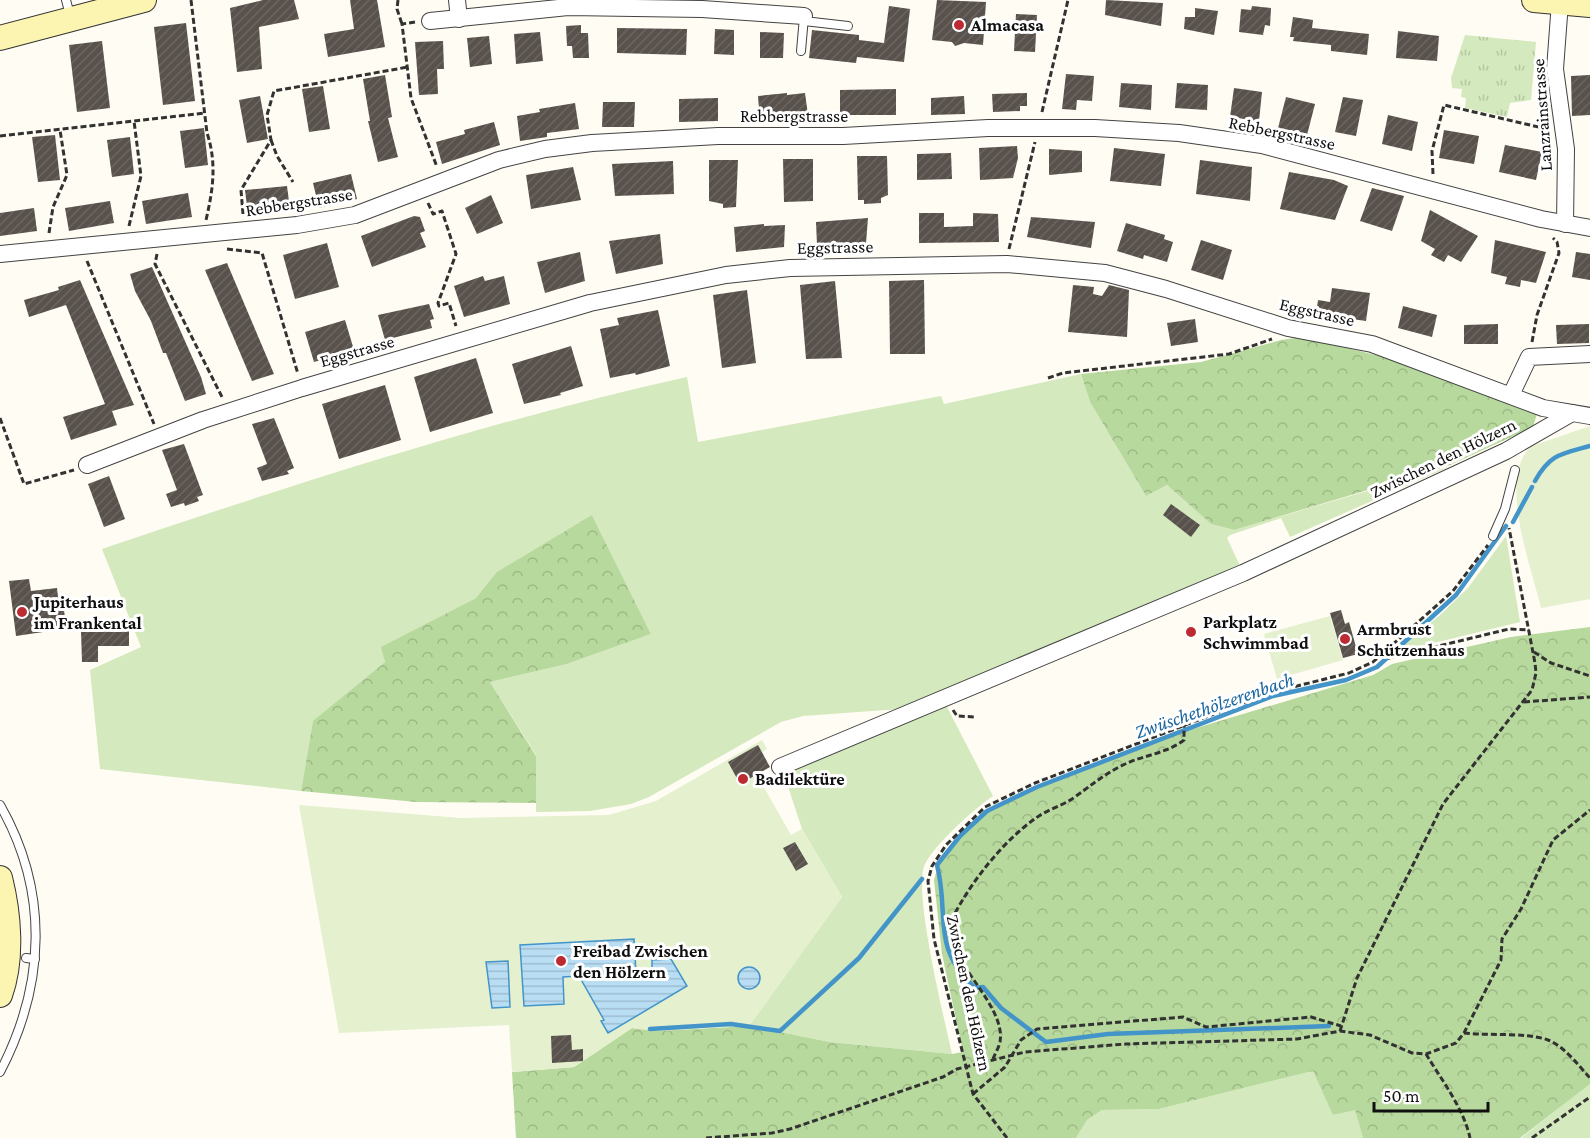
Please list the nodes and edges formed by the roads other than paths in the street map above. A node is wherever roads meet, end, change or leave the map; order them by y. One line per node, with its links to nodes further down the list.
1 (144, 0): 7 (main road)
2 (457, 0): 8 (street)
3 (1534, 0): 4 (main road)
4 (1560, 2): 6 (main road); 14 (street, Lanzrainstrasse)
5 (702, 4): 8 (street); 9 (street)
6 (1590, 5)
7 (69, 10): 12 (main road)
8 (459, 19): 10 (street)
9 (804, 19): 11 (lane); 13 (lane)
10 (430, 21)
11 (848, 26)
12 (0, 38)
13 (801, 51)
14 (1565, 224): 15 (street, Rebbergstrasse); 16 (street, Rebbergstrasse)
15 (1590, 228)
16 (0, 254)
17 (1590, 354): 18 (street)
18 (1511, 395): 19 (street, Eggstrasse); 21 (street, Eggstrasse)
19 (1572, 413): 20 (street, Eggstrasse); 24 (street, Zwischen den Hölzern)
20 (1590, 416)
21 (87, 465)
22 (1515, 470): 23 (lane)
23 (1493, 536)
24 (780, 767)
25 (0, 805): 28 (lane)
26 (0, 878): 29 (main road)
27 (26, 958): 28 (lane)
28 (35, 959): 30 (lane)
29 (0, 995)
30 (0, 1072)

